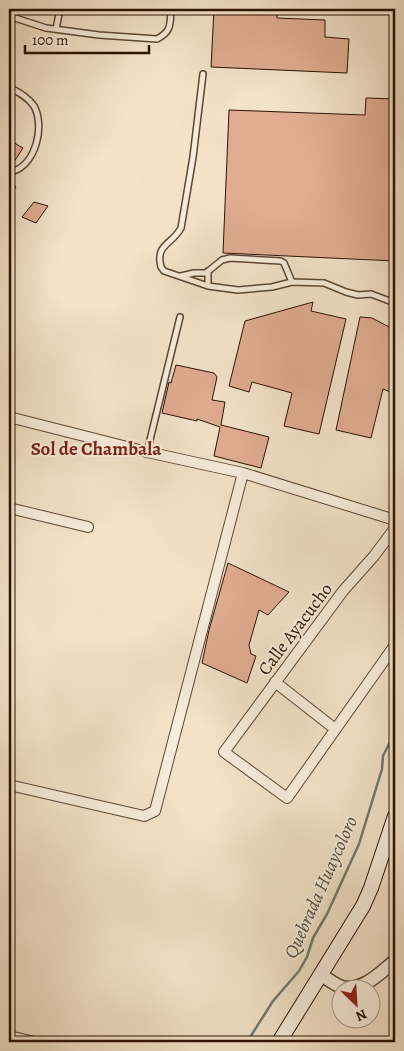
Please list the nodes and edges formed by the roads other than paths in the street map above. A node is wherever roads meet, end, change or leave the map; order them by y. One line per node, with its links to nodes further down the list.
1 (60, 9): 4 (lane)
2 (171, 9): 4 (lane)
3 (9, 16): 4 (lane)
4 (56, 29)
5 (203, 74): 9 (lane)
6 (9, 87): 7 (lane)
7 (9, 169)
8 (208, 271): 9 (lane); 10 (lane); 11 (lane)
9 (180, 276): 11 (lane)
10 (292, 282): 11 (lane); 12 (lane)
11 (208, 286)
12 (395, 303)
13 (180, 317): 15 (lane)
14 (9, 417): 15 (street)
15 (147, 452): 16 (street)
16 (243, 473): 18 (street); 24 (street)
17 (9, 508): 19 (street)
18 (395, 520)
19 (88, 527)
20 (395, 528): 22 (street, Calle Ayacucho)
21 (395, 645): 23 (street)
22 (275, 682): 23 (street); 23 (street, Calle Ayacucho)
23 (335, 729)
24 (9, 785)
25 (395, 816): 27 (main road)
26 (395, 960): 27 (street)
27 (321, 975): 30 (main road)
28 (15, 1039): 29 (street)
29 (35, 1042)
30 (279, 1042)

